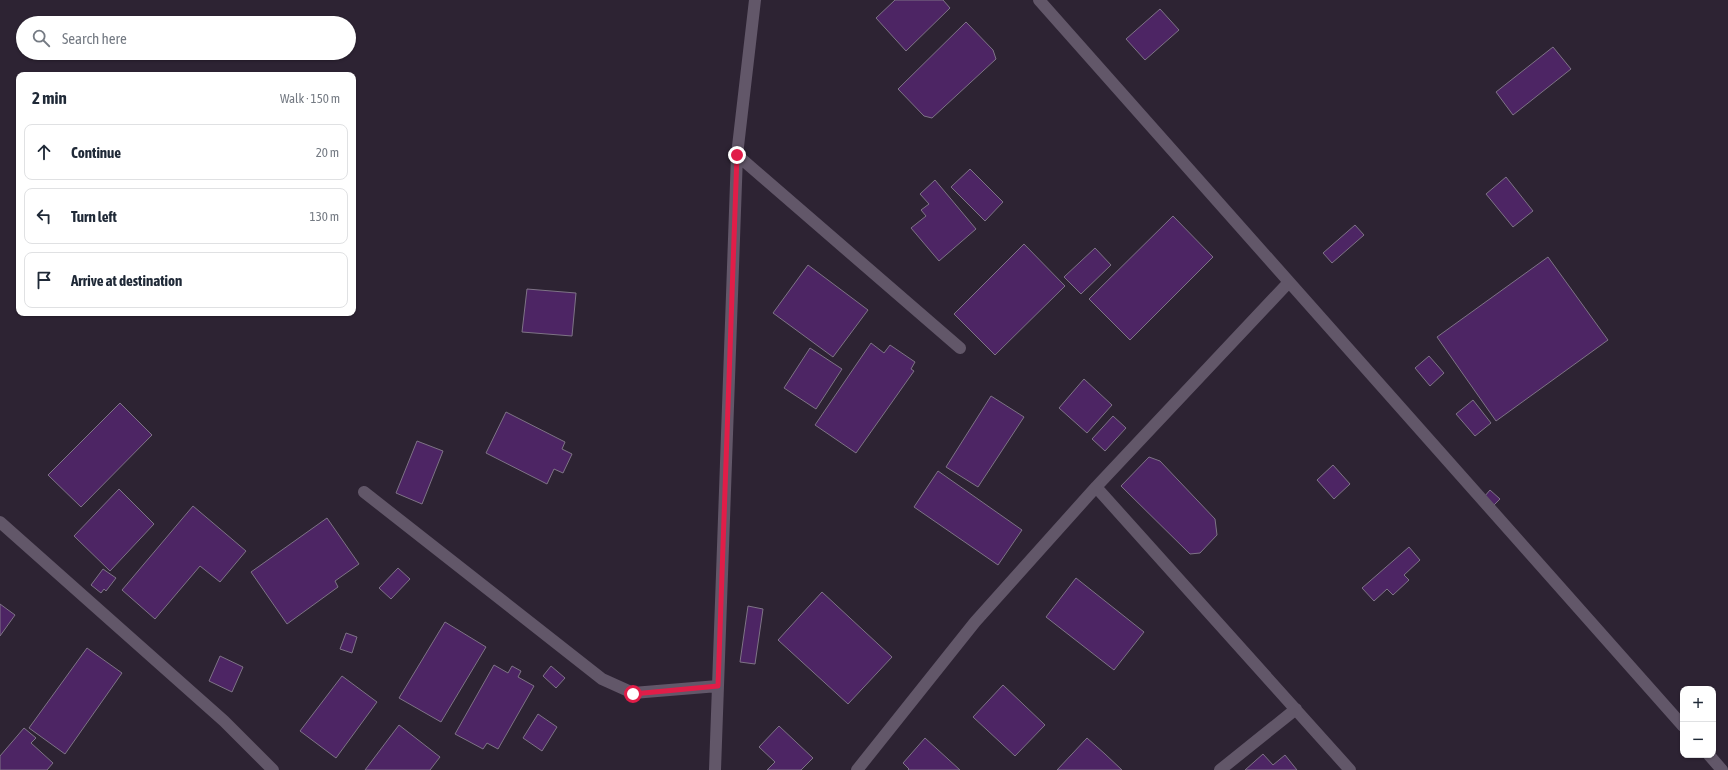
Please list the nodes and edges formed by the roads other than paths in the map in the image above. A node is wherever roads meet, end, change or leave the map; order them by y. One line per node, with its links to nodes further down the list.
1 (755, 0): 3 (street)
2 (1039, 0): 4 (street)
3 (737, 155): 5 (street); 9 (street)
4 (1289, 282): 6 (street); 11 (street)
5 (960, 348)
6 (1096, 487): 10 (street); 14 (street)
7 (364, 492): 9 (street)
8 (0, 522): 12 (street)
9 (718, 686): 13 (street)
10 (1296, 709): 15 (street); 16 (street)
11 (1680, 723)
12 (273, 770)
13 (715, 770)
14 (858, 770)
15 (1220, 770)
16 (1350, 770)

